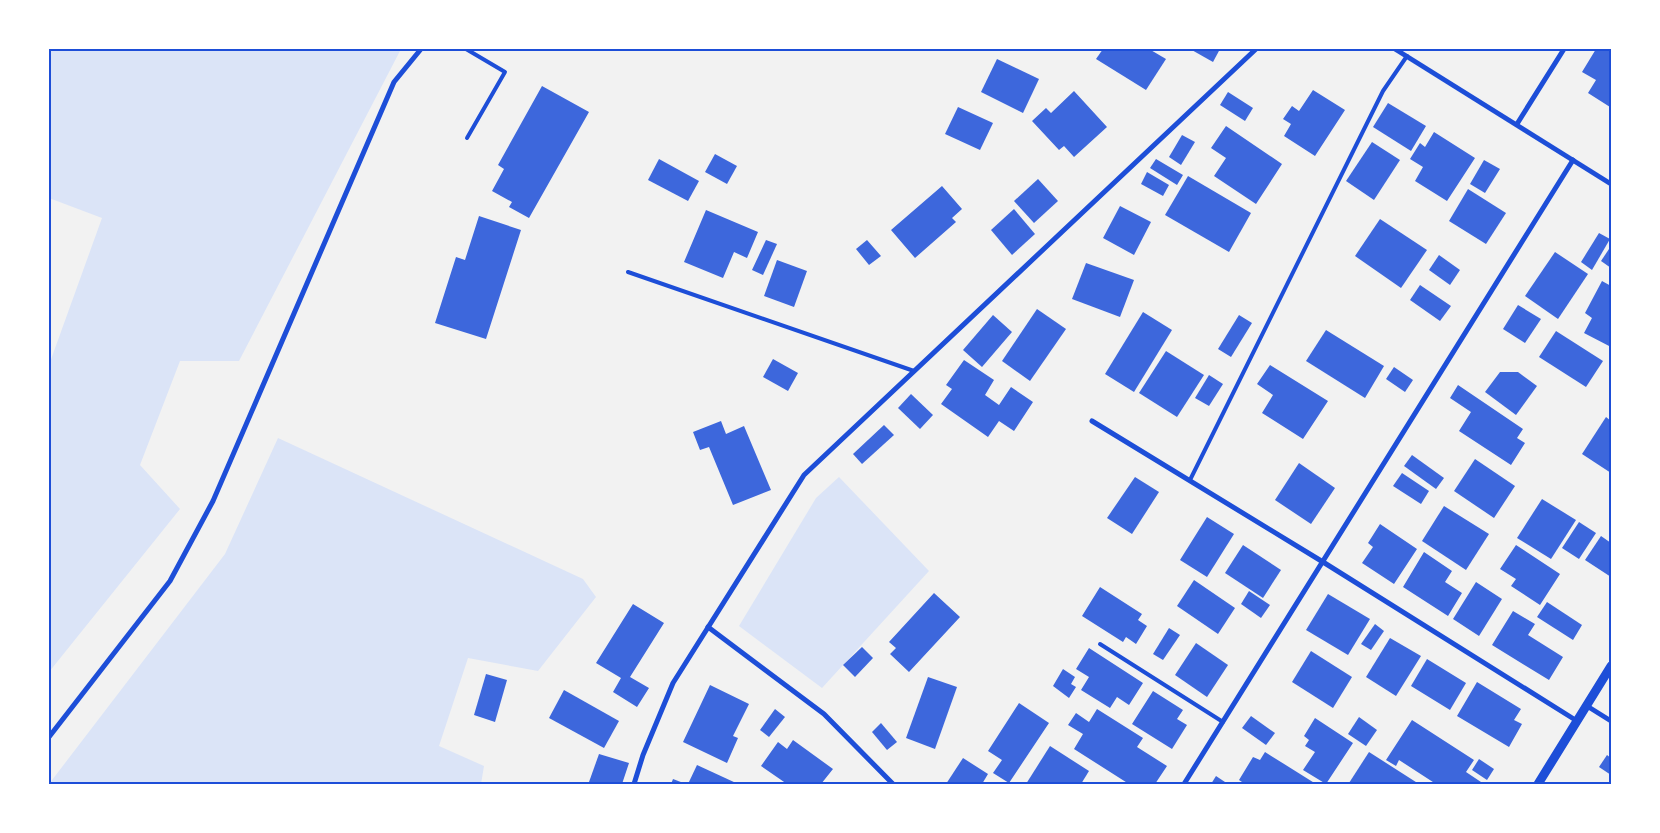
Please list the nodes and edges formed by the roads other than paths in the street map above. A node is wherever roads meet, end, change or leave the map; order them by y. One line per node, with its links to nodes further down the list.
1 (421, 49): 23 (street)
2 (466, 49): 8 (lane)
3 (1256, 49): 12 (street)
4 (1395, 49): 6 (street)
5 (1564, 49): 7 (street)
6 (1407, 56): 7 (street); 14 (lane)
7 (1518, 124): 9 (street)
8 (467, 138)
9 (1572, 160): 10 (street); 15 (street)
10 (1611, 184)
11 (628, 272): 12 (lane)
12 (914, 371): 16 (street)
13 (1092, 420): 14 (street)
14 (1190, 480): 15 (street)
15 (1323, 562): 20 (street); 22 (street)
16 (708, 627): 24 (street); 25 (street)
17 (1100, 644): 22 (lane)
18 (1611, 666): 19 (street)
19 (1587, 706): 20 (street); 21 (street)
20 (1577, 721): 27 (street)
21 (1611, 721)
22 (1223, 722): 26 (street)
23 (49, 738)
24 (634, 784)
25 (893, 784)
26 (1184, 784)
27 (1538, 784)

